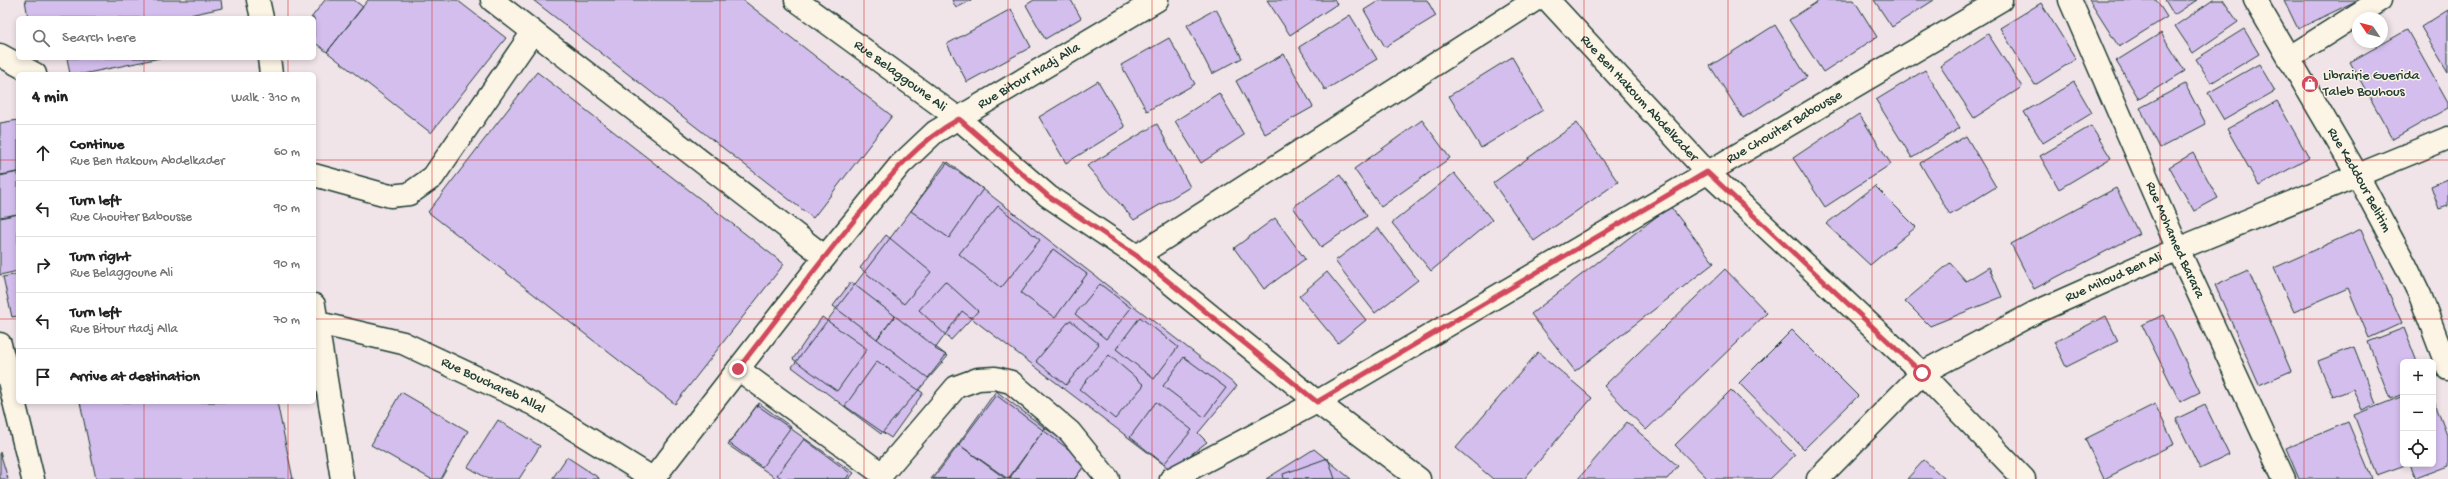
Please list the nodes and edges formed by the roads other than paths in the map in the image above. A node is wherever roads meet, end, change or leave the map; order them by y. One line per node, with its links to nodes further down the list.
1 (258, 0): 11 (street)
2 (492, 0): 12 (street)
3 (796, 0): 18 (street, Rue Belaggoune Ali)
4 (1157, 0): 18 (street, Rue Bitour Hadj Alla)
5 (1535, 0): 24 (street)
6 (1548, 0): 20 (street, Rue Ben Hakoum Abdelkader)
7 (2001, 0): 20 (street, Rue Chouiter Babousse)
8 (2070, 0): 23 (street, Rue Mohamed Barara)
9 (2255, 0): 14 (street, Rue Keddour Belitim)
10 (2380, 0): 14 (street)
11 (262, 16)
12 (534, 32): 21 (street); 25 (street)
13 (0, 55): 16 (street)
14 (2290, 57): 22 (street, Rue Keddour Belitim)
15 (269, 60): 17 (street)
16 (31, 72)
17 (271, 72)
18 (959, 119): 24 (street, Rue Belaggoune Ali); 25 (street, Rue Bitour Hadj Alla)
19 (2448, 138): 22 (street, Rue Miloud Ben Ali)
20 (1707, 172): 30 (street, Rue Ben Hakoum Abdelkader); 31 (street, Rue Chouiter Babousse)
21 (316, 176)
22 (2358, 176): 23 (street, Rue Miloud Ben Ali); 28 (street, Rue Keddour Belitim)
23 (2178, 249): 30 (street, Rue Miloud Ben Ali); 41 (street, Rue Mohamed Barara)
24 (1137, 256): 31 (street, Rue Belaggoune Ali)
25 (824, 257): 29 (street, Rue Bitour Hadj Alla)
26 (316, 314): 34 (street); 35 (street, Rue Bouchareb Allal)
27 (1, 345): 33 (street)
28 (2448, 368)
29 (738, 369): 32 (street); 35 (street, Rue Bitour Hadj Alla)
30 (1922, 373): 39 (street, Rue Miloud Ben Ali); 40 (street, Rue Ben Hakoum Abdelkader)
31 (1317, 402): 37 (street, Rue Chouiter Babousse); 38 (street, Rue Belaggoune Ali)
32 (880, 477): 36 (street)
33 (33, 479)
34 (342, 479)
35 (653, 479)
36 (1108, 479)
37 (1171, 479)
38 (1419, 479)
39 (1818, 479)
40 (2024, 479)
41 (2284, 479)

